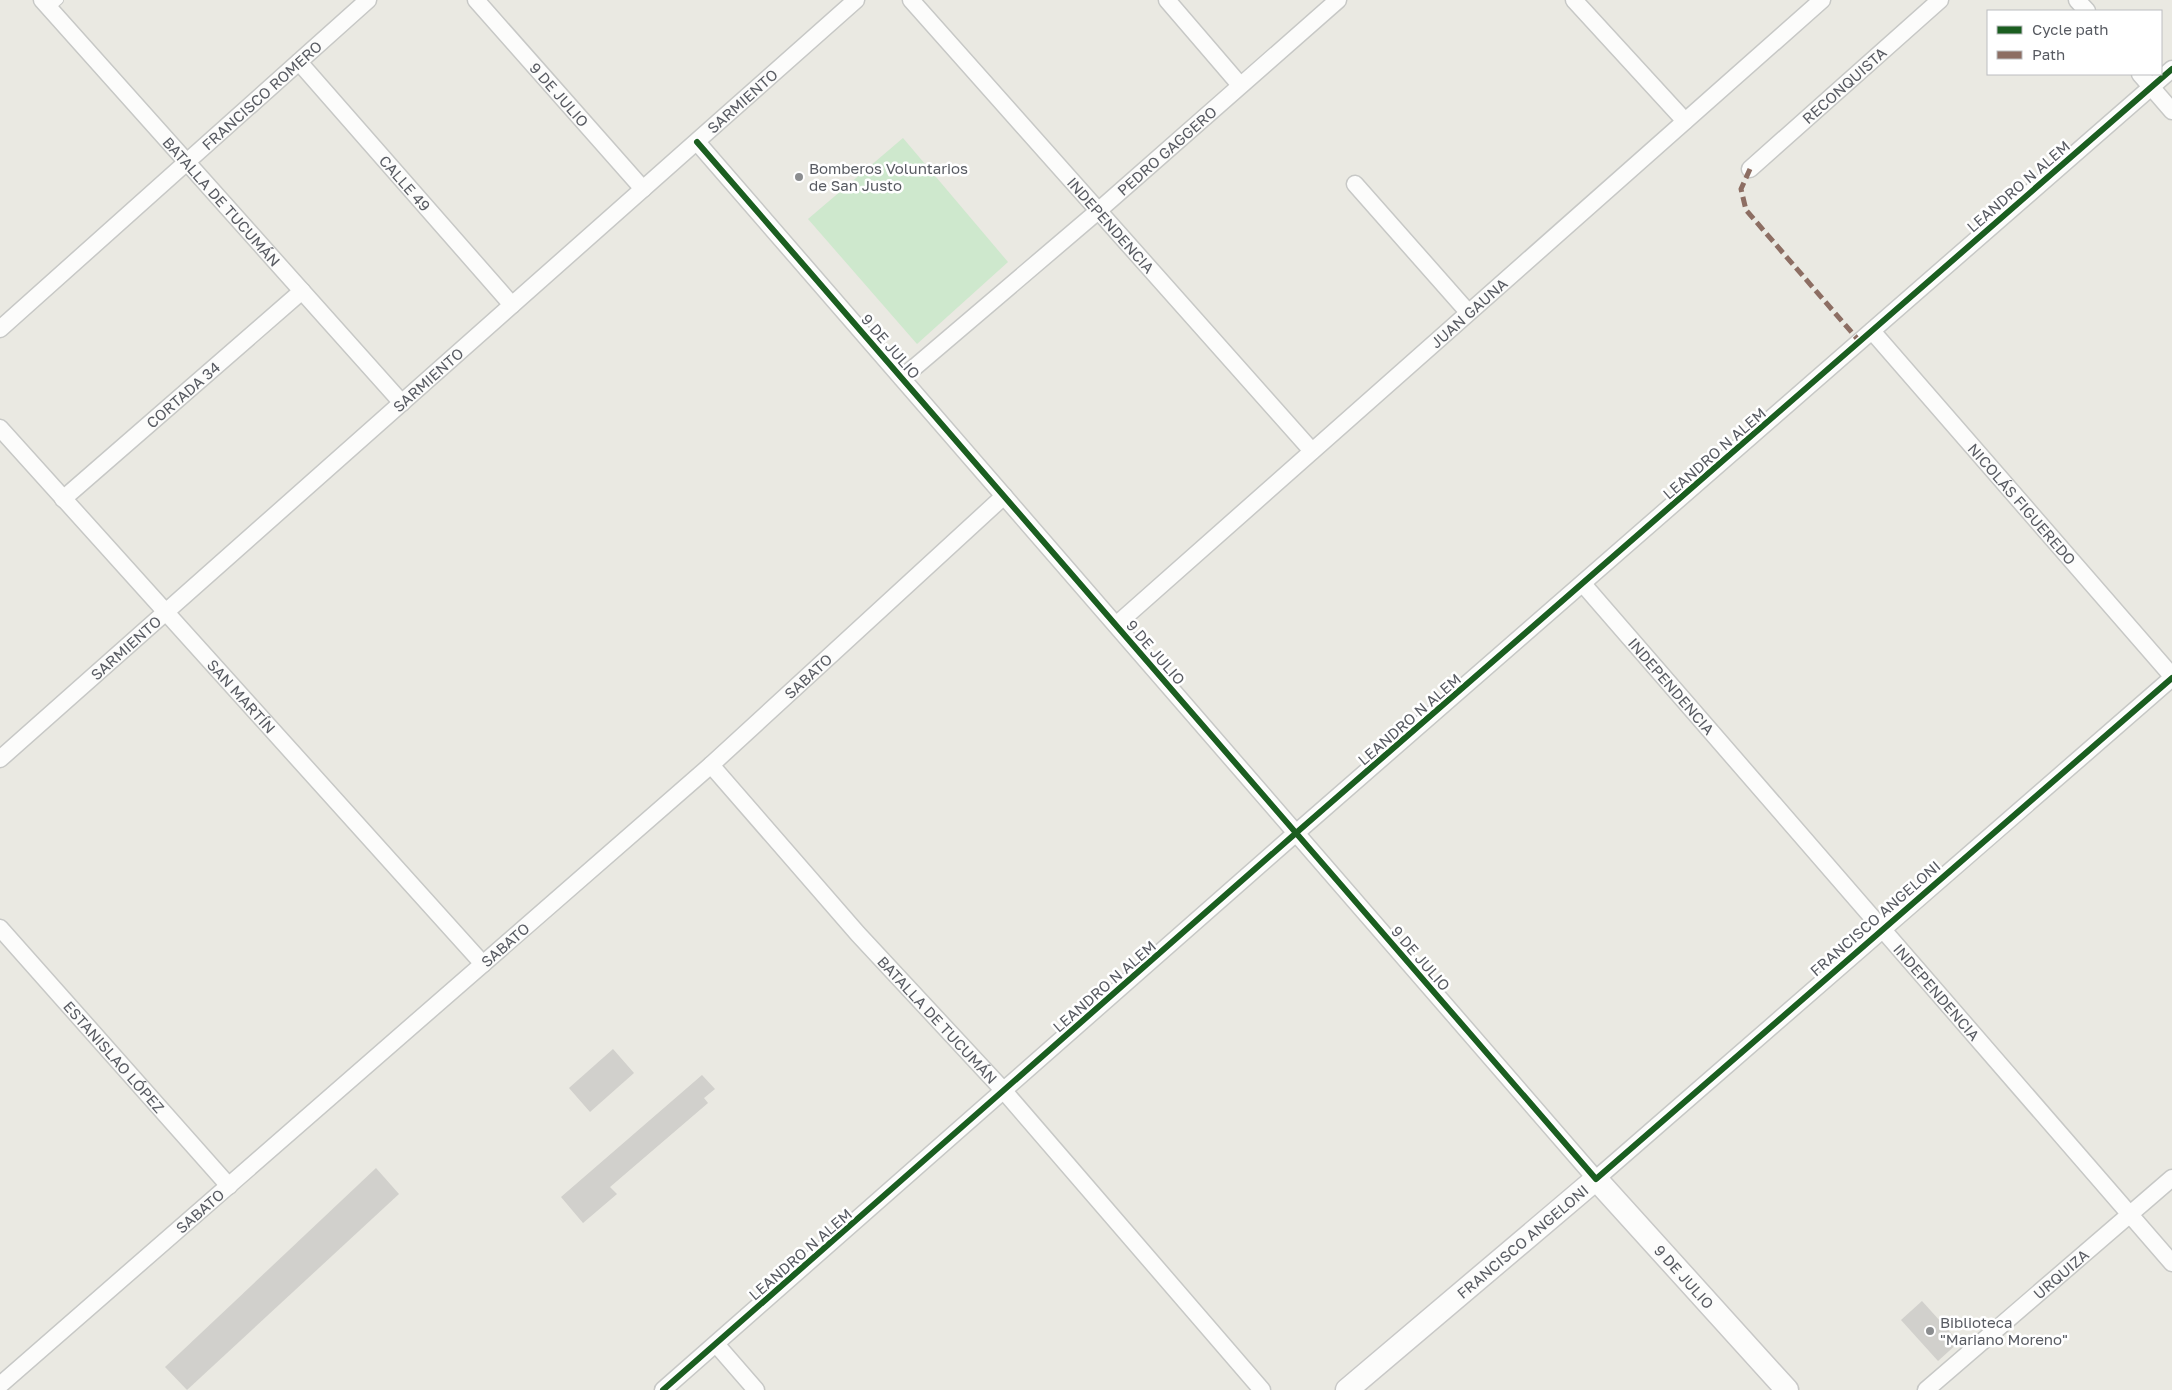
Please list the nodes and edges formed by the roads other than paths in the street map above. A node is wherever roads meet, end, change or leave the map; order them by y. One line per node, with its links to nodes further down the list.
1 (368, 0): 13 (street, FRANCISCO ROMERO)
2 (476, 0): 24 (street, 9 DE JULIO)
3 (856, 0): 20 (street, SARMIENTO)
4 (911, 0): 25 (street, INDEPENDENCIA)
5 (1167, 0): 16 (street)
6 (1338, 0): 16 (street, PEDRO GAGGERO)
7 (1574, 0): 19 (street)
8 (1822, 0): 19 (street, JUAN GAUNA)
9 (1940, 0): 22 (street, RECONQUISTA)
10 (2077, 0): 12 (street)
11 (50, 3): 21 (street, BATALLA DE TUCUMÁN)
12 (2086, 10)
13 (298, 62): 21 (street, FRANCISCO ROMERO); 27 (street, CALLE 49)
14 (2172, 69): 17 (street, LEANDRO N ALEM)
15 (2141, 75): 17 (street)
16 (1240, 85): 25 (street, PEDRO GAGGERO)
17 (2151, 87): 18 (street); 30 (street, LEANDRO N ALEM)
18 (2172, 111)
19 (1685, 121): 28 (street, JUAN GAUNA)
20 (697, 142): 24 (street, SARMIENTO); 31 (street, 9 DE JULIO)
21 (186, 162): 26 (street, BATALLA DE TUCUMÁN); 29 (street, FRANCISCO ROMERO)
22 (1750, 169)
23 (1354, 184): 28 (street)
24 (643, 189): 27 (street, SARMIENTO)
25 (1098, 211): 31 (street, PEDRO GAGGERO); 34 (street, INDEPENDENCIA)
26 (302, 291): 32 (street, BATALLA DE TUCUMÁN); 36 (street, CORTADA 34)
27 (512, 305): 32 (street, SARMIENTO)
28 (1468, 312): 34 (street, JUAN GAUNA)
29 (0, 329)
30 (1872, 332): 37 (street, LEANDRO N ALEM); 40 (street, NICOLÁS FIGUEREDO)
31 (902, 378): 35 (street, 9 DE JULIO)
32 (402, 403): 38 (street, SARMIENTO)
33 (0, 428): 36 (street, SAN MARTÍN)
34 (1312, 451): 39 (street, JUAN GAUNA)
35 (1004, 496): 39 (street, 9 DE JULIO); 42 (street, SABATO)
36 (63, 498): 38 (street, SAN MARTÍN)
37 (1583, 584): 43 (street, LEANDRO N ALEM); 45 (street, INDEPENDENCIA)
38 (166, 612): 41 (street, SARMIENTO); 46 (street, SAN MARTÍN)
39 (1116, 625): 43 (street, 9 DE JULIO)
40 (2172, 676): 45 (street, FRANCISCO ANGELONI)
41 (0, 759)
42 (711, 765): 46 (street, SABATO); 47 (street, BATALLA DE TUCUMÁN)
43 (1296, 833): 47 (street, LEANDRO N ALEM); 49 (street, 9 DE JULIO)
44 (0, 928): 50 (street, ESTANISLAO LÓPEZ)
45 (1882, 929): 49 (street, FRANCISCO ANGELONI); 51 (street, INDEPENDENCIA)
46 (484, 964): 50 (street, SABATO)
47 (1004, 1091): 53 (street, LEANDRO N ALEM); 57 (street, BATALLA DE TUCUMÁN)
48 (2172, 1178): 51 (street, URQUIZA)
49 (1596, 1179): 58 (main road, FRANCISCO ANGELONI); 59 (main road, 9 DE JULIO)
50 (229, 1186): 54 (street, SABATO)
51 (2130, 1214): 52 (street, INDEPENDENCIA); 60 (street, URQUIZA)
52 (2172, 1263)
53 (716, 1344): 55 (street, LEANDRO N ALEM); 56 (street)
54 (0, 1385)
55 (663, 1390)
56 (756, 1390)
57 (1262, 1390)
58 (1347, 1390)
59 (1787, 1390)
60 (1926, 1390)

